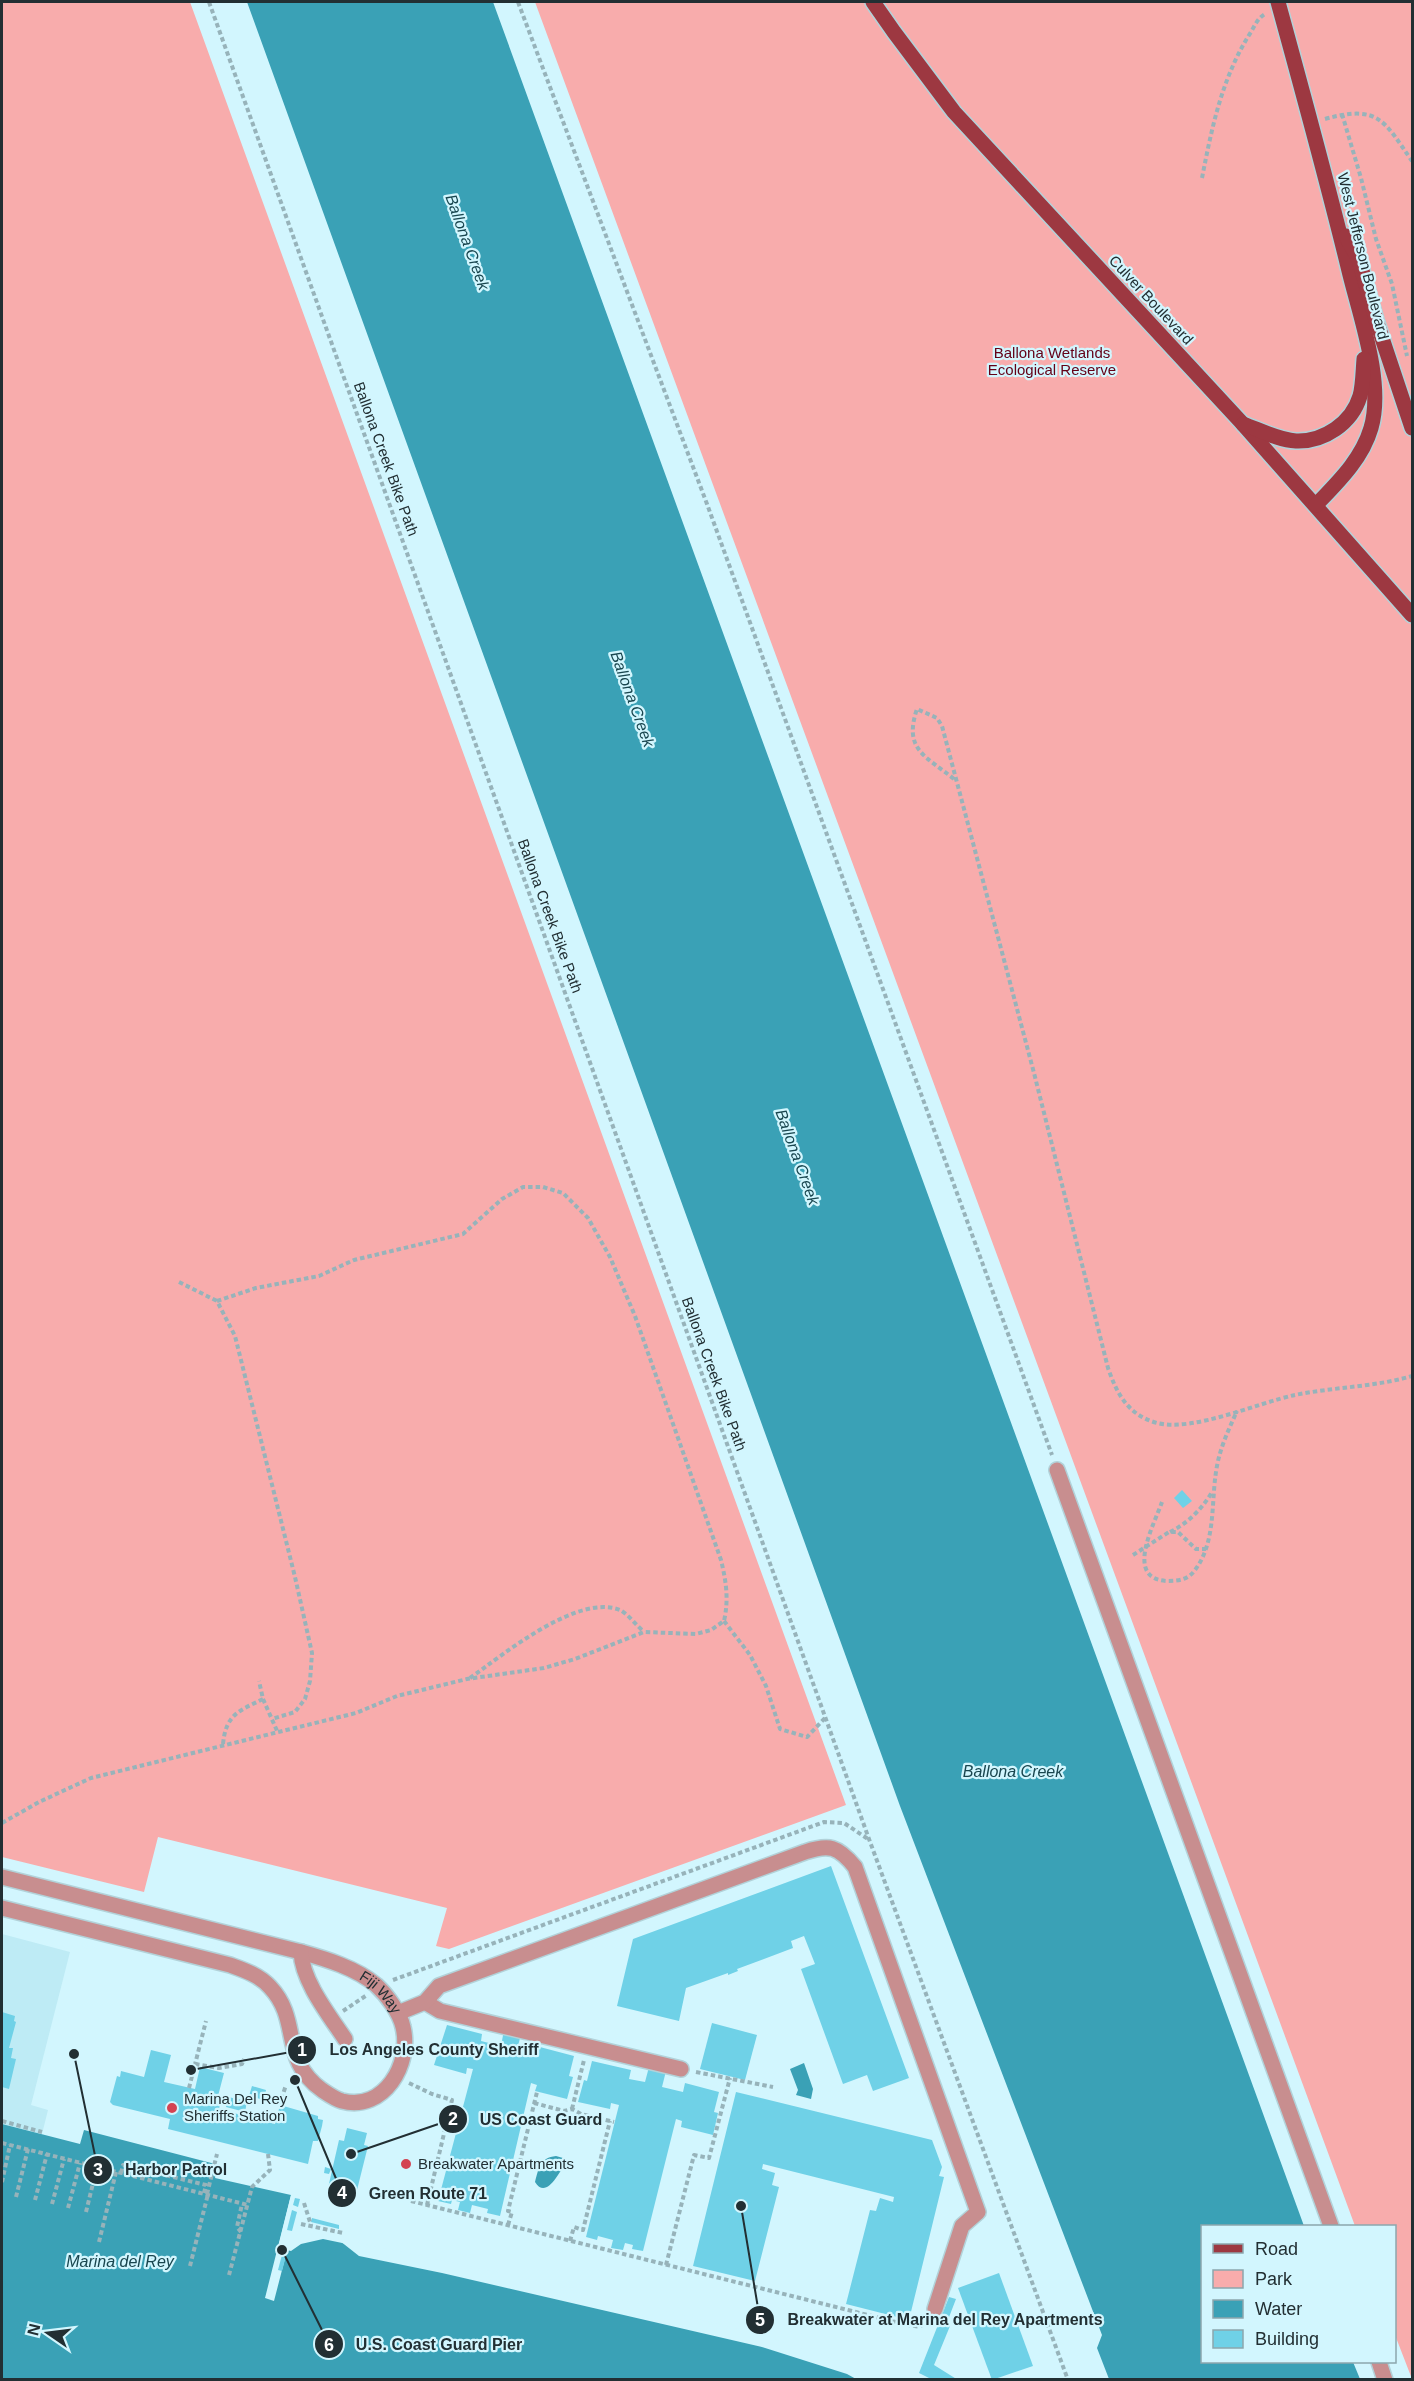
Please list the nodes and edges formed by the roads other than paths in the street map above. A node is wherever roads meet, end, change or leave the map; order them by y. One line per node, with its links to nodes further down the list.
1 (873, 2): 5 (main road, Culver Boulevard)
2 (1278, 3): 3 (main road, West Jefferson Boulevard)
3 (1336, 217): 4 (main road, West Jefferson Boulevard); 6 (main road)
4 (1366, 339): 5 (main road); 7 (main road, West Jefferson Boulevard)
5 (1241, 422): 7 (main road, Culver Boulevard)
6 (1413, 428)
7 (1316, 505): 8 (main road, Culver Boulevard)
8 (1413, 615)
9 (1058, 1470): 17 (street)
10 (2, 1877): 12 (street, Fiji Way)
11 (2, 1908): 14 (street, Fiji Way)
12 (301, 1952): 14 (street, Fiji Way); 15 (street)
13 (425, 2002): 14 (street); 16 (street); 18 (street)
14 (398, 2013)
15 (345, 2039)
16 (681, 2069)
17 (1331, 2225)
18 (935, 2309)
19 (1380, 2363): 20 (street)
20 (1385, 2379)

